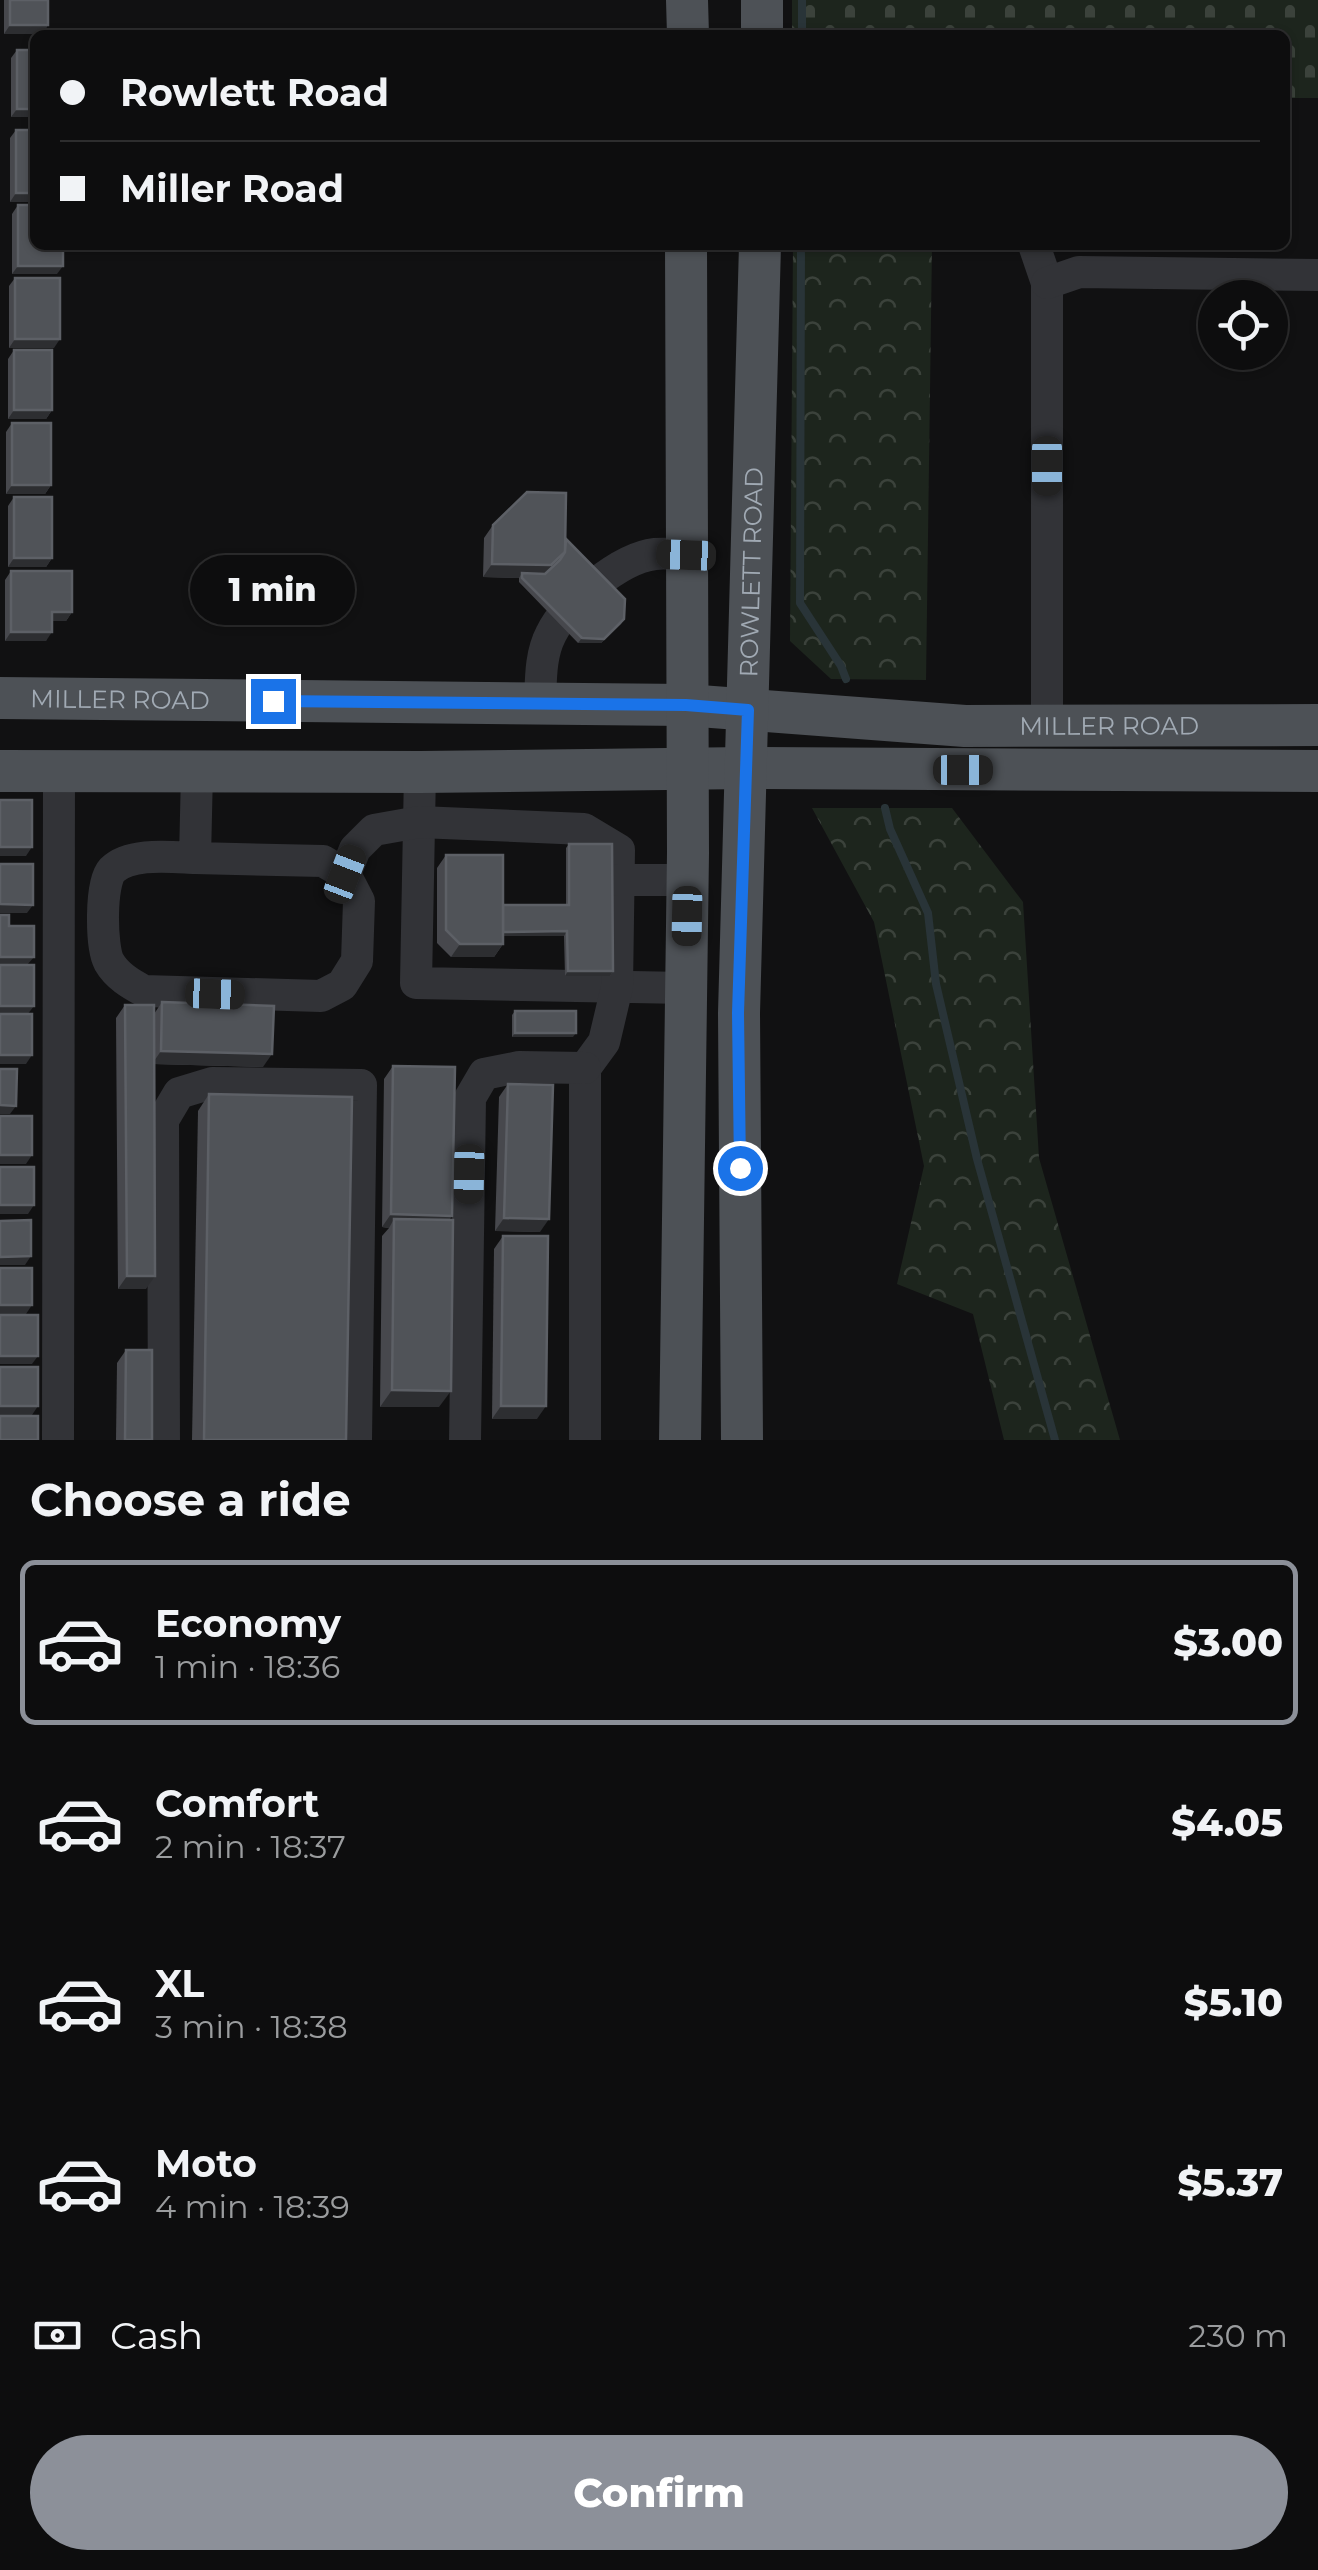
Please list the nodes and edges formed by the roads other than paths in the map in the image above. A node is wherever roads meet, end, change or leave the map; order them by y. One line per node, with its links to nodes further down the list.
1 (687, 0): 3 (main road)
2 (762, 0): 4 (main road)
3 (688, 30)
4 (762, 30)
5 (686, 250): 10 (main road)
6 (760, 250): 14 (main road, ROWLETT ROAD)
7 (1036, 250): 9 (street)
8 (1318, 275): 9 (street)
9 (1047, 283): 16 (street)
10 (686, 555): 12 (street); 13 (main road)
11 (0, 698): 12 (main road, MILLER ROAD)
12 (540, 703): 13 (main road, MILLER ROAD)
13 (686, 705): 14 (main road, MILLER ROAD); 20 (main road)
14 (748, 710): 16 (main road, MILLER ROAD); 17 (main road, ROWLETT ROAD)
15 (1318, 725): 16 (main road, MILLER ROAD)
16 (1047, 726)
17 (746, 768): 18 (main road, MILLER ROAD); 20 (main road, MILLER ROAD); 27 (main road, ROWLETT ROAD)
18 (814, 769): 21 (main road, MILLER ROAD); 27 (main road)
19 (0, 771): 22 (main road, MILLER ROAD)
20 (687, 771): 24 (main road, MILLER ROAD); 30 (main road)
21 (1318, 771)
22 (59, 772): 23 (main road, MILLER ROAD); 34 (street)
23 (197, 772): 24 (main road, MILLER ROAD); 26 (street)
24 (420, 772): 25 (street)
25 (419, 822): 28 (street); 29 (street); 31 (street)
26 (194, 858): 28 (street); 28 (street)
27 (743, 860): 40 (main road, ROWLETT ROAD)
28 (345, 874)
29 (618, 880): 30 (street); 31 (street)
30 (687, 880): 32 (main road)
31 (617, 986): 32 (street); 33 (street)
32 (686, 988): 39 (main road)
33 (585, 1068): 37 (street); 38 (street)
34 (58, 1440)
35 (164, 1440): 36 (street)
36 (356, 1440)
37 (465, 1440)
38 (585, 1440)
39 (680, 1440)
40 (742, 1440)

